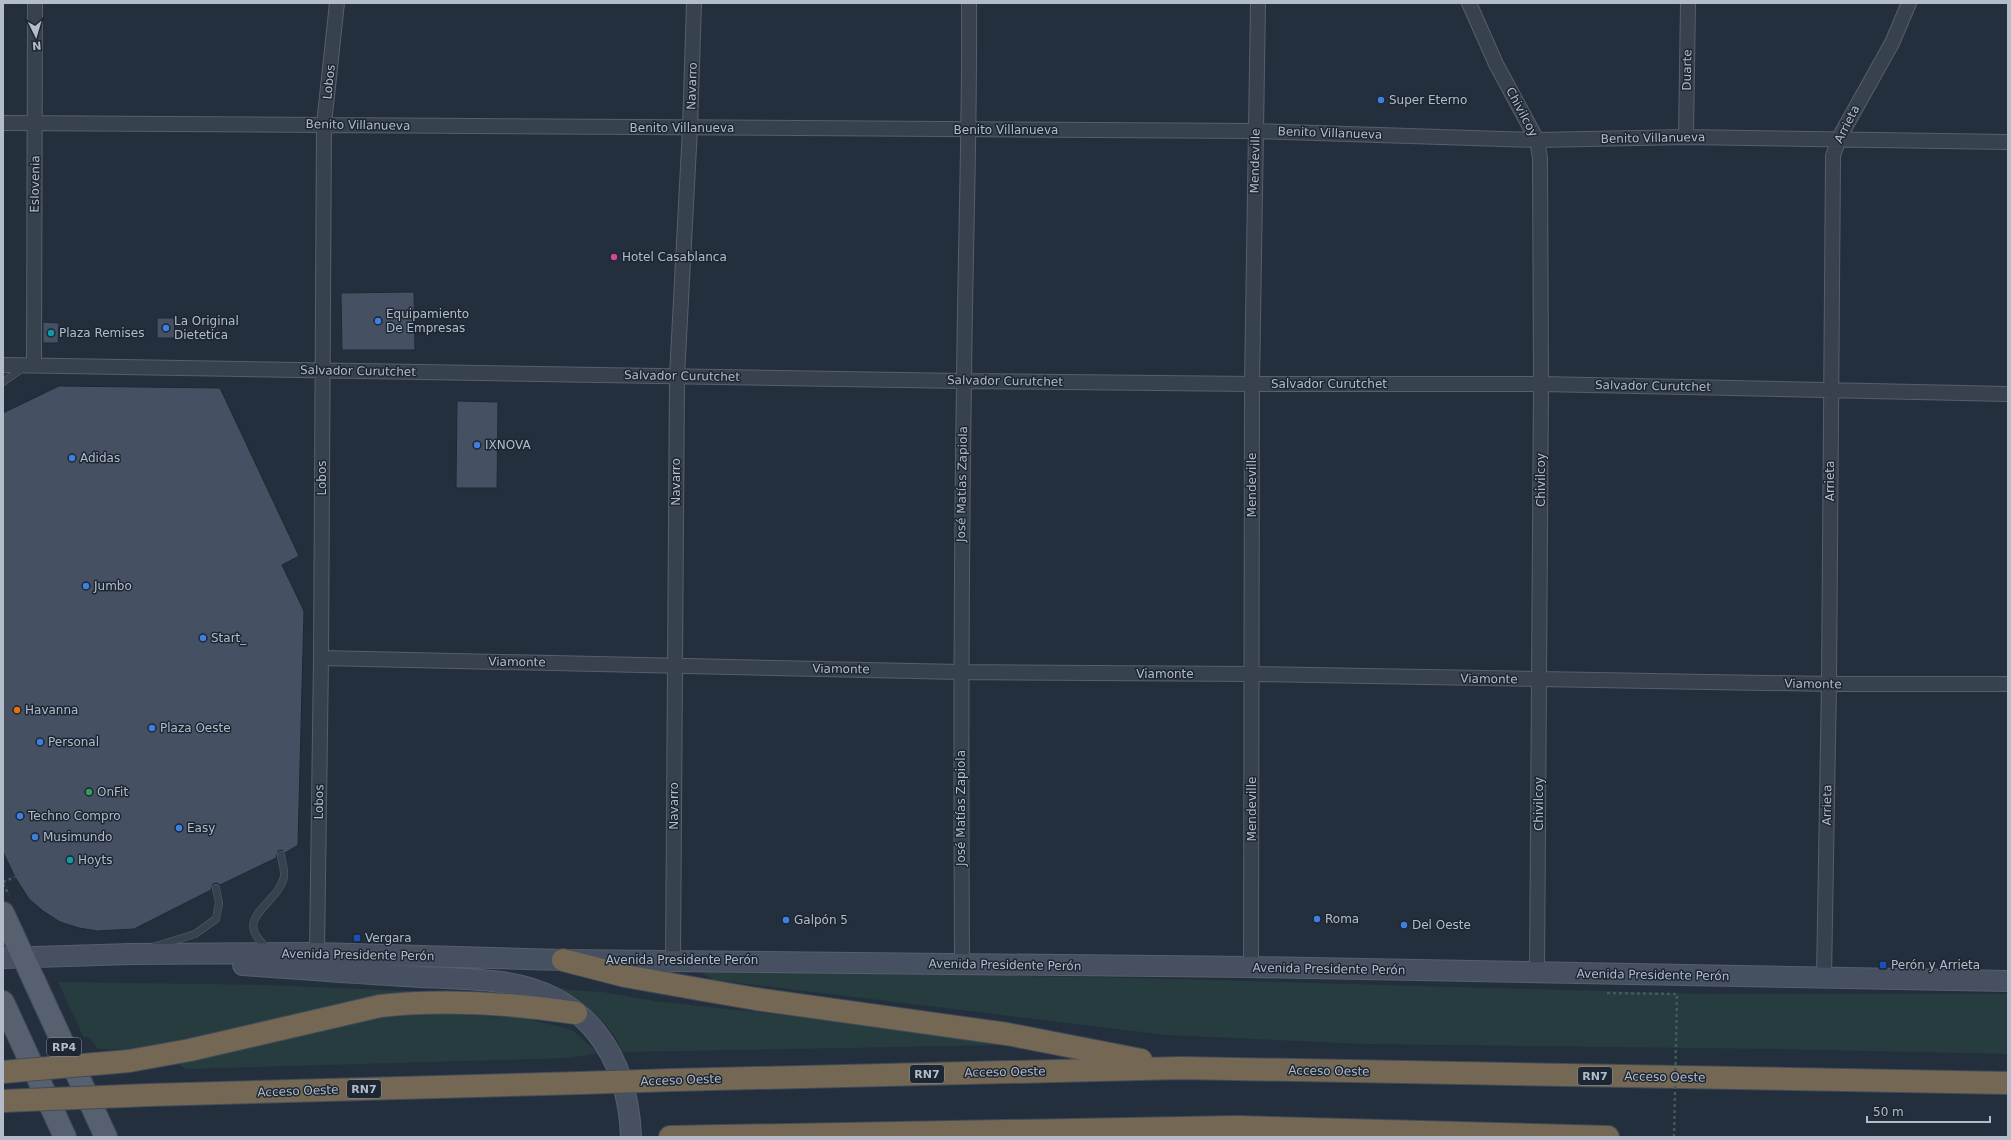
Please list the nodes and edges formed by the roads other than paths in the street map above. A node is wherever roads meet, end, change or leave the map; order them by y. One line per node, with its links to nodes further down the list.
1 (35, 3): 10 (street, Eslovenia)
2 (338, 3): 11 (street, Lobos)
3 (694, 3): 12 (street, Navarro)
4 (969, 3): 13 (street, José Matías Zapiola)
5 (1258, 3): 14 (street, Mendeville)
6 (1469, 3): 17 (street, Chivilcoy)
7 (1688, 3): 15 (street, Duarte)
8 (1909, 3): 16 (street, Arrieta)
9 (3, 123): 10 (street, Benito Villanueva)
10 (36, 123): 11 (street, Benito Villanueva); 20 (street, Eslovenia)
11 (324, 124): 12 (street, Benito Villanueva); 21 (street, Lobos)
12 (690, 128): 13 (street, Benito Villanueva); 22 (street, Navarro)
13 (969, 130): 14 (street, Benito Villanueva); 23 (street, José Matías Zapiola)
14 (1255, 131): 17 (street, Benito Villanueva); 25 (street, Mendeville)
15 (1686, 137): 16 (street, Benito Villanueva); 17 (street, Benito Villanueva)
16 (1839, 138): 18 (street, Benito Villanueva); 27 (street, Arrieta)
17 (1537, 140): 26 (street, Chivilcoy)
18 (2008, 142)
19 (3, 365): 20 (street, Salvador Curutchet)
20 (29, 365): 21 (street, Salvador Curutchet); 24 (lane)
21 (322, 370): 22 (street, Salvador Curutchet); 29 (street, Lobos)
22 (677, 376): 23 (street, Salvador Curutchet); 30 (street, Navarro)
23 (964, 381): 25 (street, Salvador Curutchet); 31 (street, José Matías Zapiola)
24 (3, 382)
25 (1252, 384): 26 (street, Salvador Curutchet); 32 (street, Mendeville)
26 (1541, 384): 27 (street, Salvador Curutchet); 33 (street, Chivilcoy)
27 (1830, 391): 28 (street, Salvador Curutchet); 34 (street, Arrieta)
28 (2008, 394)
29 (322, 658): 30 (street, Viamonte); 40 (street, Lobos)
30 (675, 665): 31 (street, Viamonte); 44 (street, Navarro)
31 (960, 672): 32 (street, Viamonte); 45 (street, José Matías Zapiola)
32 (1252, 674): 33 (street, Viamonte); 46 (street, Mendeville)
33 (1540, 680): 34 (street, Viamonte); 47 (street, Chivilcoy)
34 (1829, 684): 35 (street, Viamonte); 48 (street, Arrieta)
35 (2008, 684)
36 (281, 855): 39 (lane)
37 (216, 888): 41 (lane)
38 (3, 913): 42 (main road, RP4)
39 (274, 953): 40 (street, Avenida Presidente Perón); 41 (street, Avenida Presidente Perón)
40 (317, 953): 43 (street, Avenida Presidente Perón)
41 (131, 954): 42 (street, Avenida Presidente Perón); 51 (street)
42 (13, 957): 57 (main road, RP4)
43 (563, 960): 44 (street, Avenida Presidente Perón); 52 (highway)
44 (673, 960): 45 (street, Avenida Presidente Perón)
45 (962, 964): 46 (street, Avenida Presidente Perón)
46 (1251, 967): 47 (street, Avenida Presidente Perón)
47 (1537, 974): 48 (street, Avenida Presidente Perón)
48 (1824, 977): 49 (street, Avenida Presidente Perón)
49 (2008, 981)
50 (3, 1002): 56 (main road, RP4)
51 (576, 1013): 53 (highway, bridge); 58 (street)
52 (1181, 1068): 54 (highway, Acceso Oeste / RN7); 55 (highway, Acceso Oeste / RN7, bridge)
53 (3, 1072)
54 (2008, 1083)
55 (3, 1101)
56 (64, 1137)
57 (106, 1137)
58 (631, 1137)
59 (670, 1137): 60 (highway)
60 (682, 1137): 61 (highway)
61 (1608, 1137)

